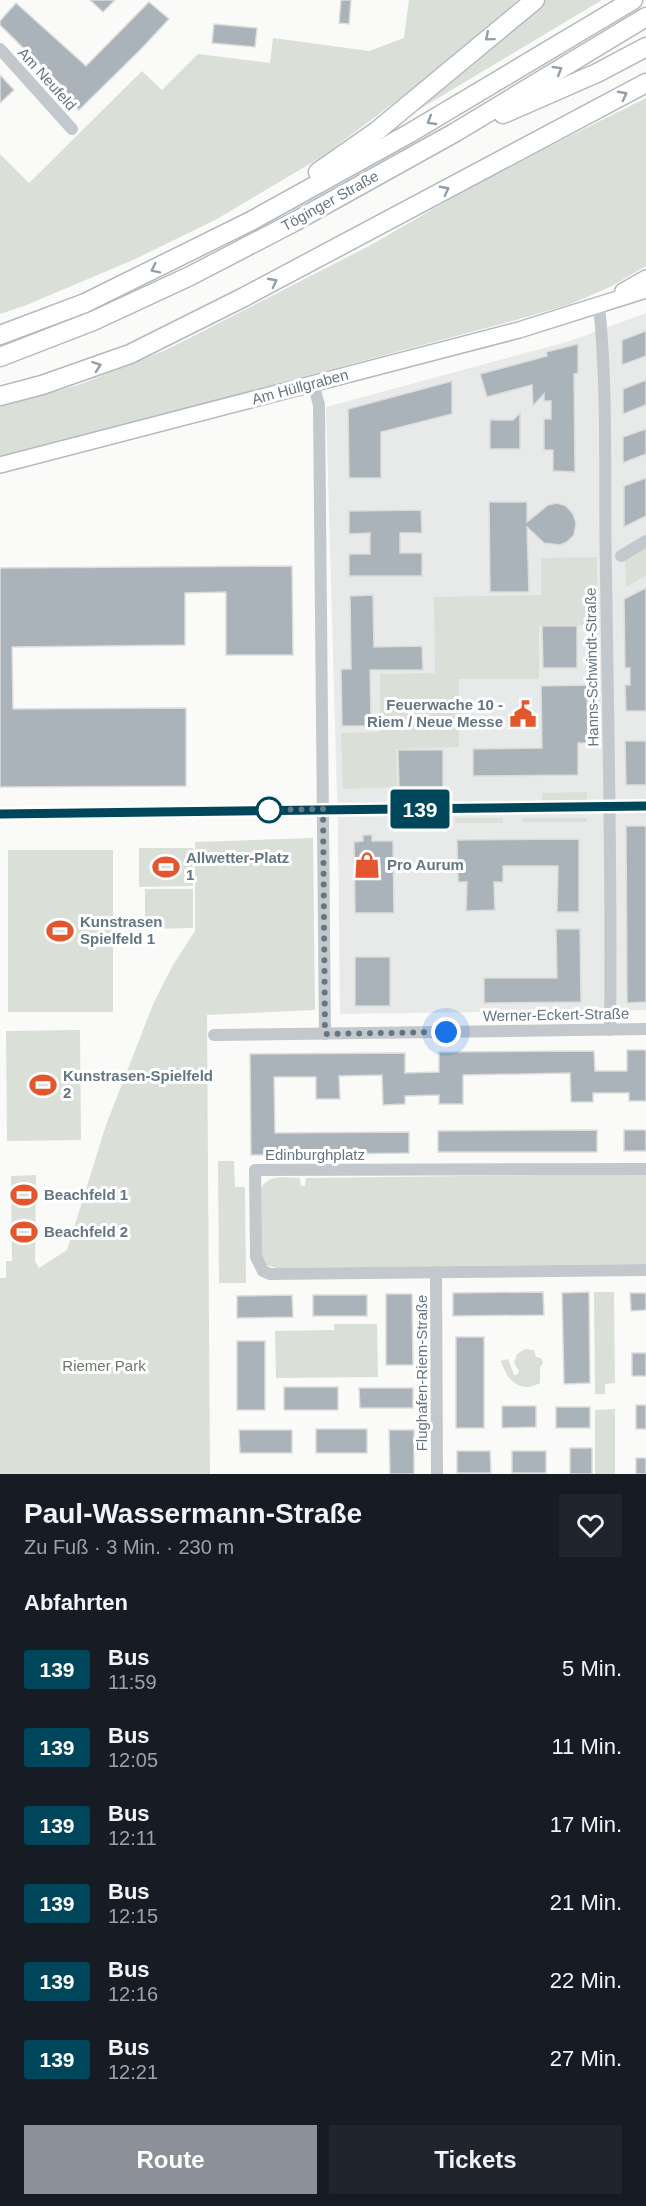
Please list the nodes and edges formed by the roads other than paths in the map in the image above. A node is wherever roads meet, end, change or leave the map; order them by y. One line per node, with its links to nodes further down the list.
1 (535, 0): 9 (highway, one-way to 9)
2 (633, 0): 9 (highway, Töginger Straße, one-way to 9)
3 (646, 17): 8 (highway, Töginger Straße, one-way to 3)
4 (646, 47): 8 (highway)
5 (0, 49): 7 (street, Am Neufeld)
6 (646, 83): 16 (highway, one-way to 6)
7 (72, 129)
8 (454, 133): 14 (highway, Töginger Straße)
9 (207, 244): 13 (highway, Töginger Straße, one-way to 13)
10 (646, 278): 12 (main road, Am Hüllgraben)
11 (646, 290): 12 (main road, Am Hüllgraben)
12 (599, 304): 15 (main road, Am Hüllgraben); 20 (street, Hanns-Schwindt-Straße)
13 (0, 335)
14 (0, 357)
15 (313, 383): 17 (main road, Am Hüllgraben); 22 (street)
16 (0, 396)
17 (0, 465)
18 (646, 541): 19 (street)
19 (621, 556)
20 (610, 806): 21 (street); 22 (street); 25 (street, Hanns-Schwindt-Straße)
21 (646, 806)
22 (323, 809): 23 (street); 26 (street)
23 (0, 814)
24 (646, 1029): 25 (street, Werner-Eckert-Straße)
25 (610, 1030): 26 (street, Werner-Eckert-Straße)
26 (325, 1034): 27 (street, Werner-Eckert-Straße)
27 (214, 1035)
28 (646, 1169): 30 (street, Edinburghplatz)
29 (646, 1270): 30 (street, Edinburghplatz)
30 (436, 1272): 31 (street, Flughafen-Riem-Straße)
31 (437, 1474)

